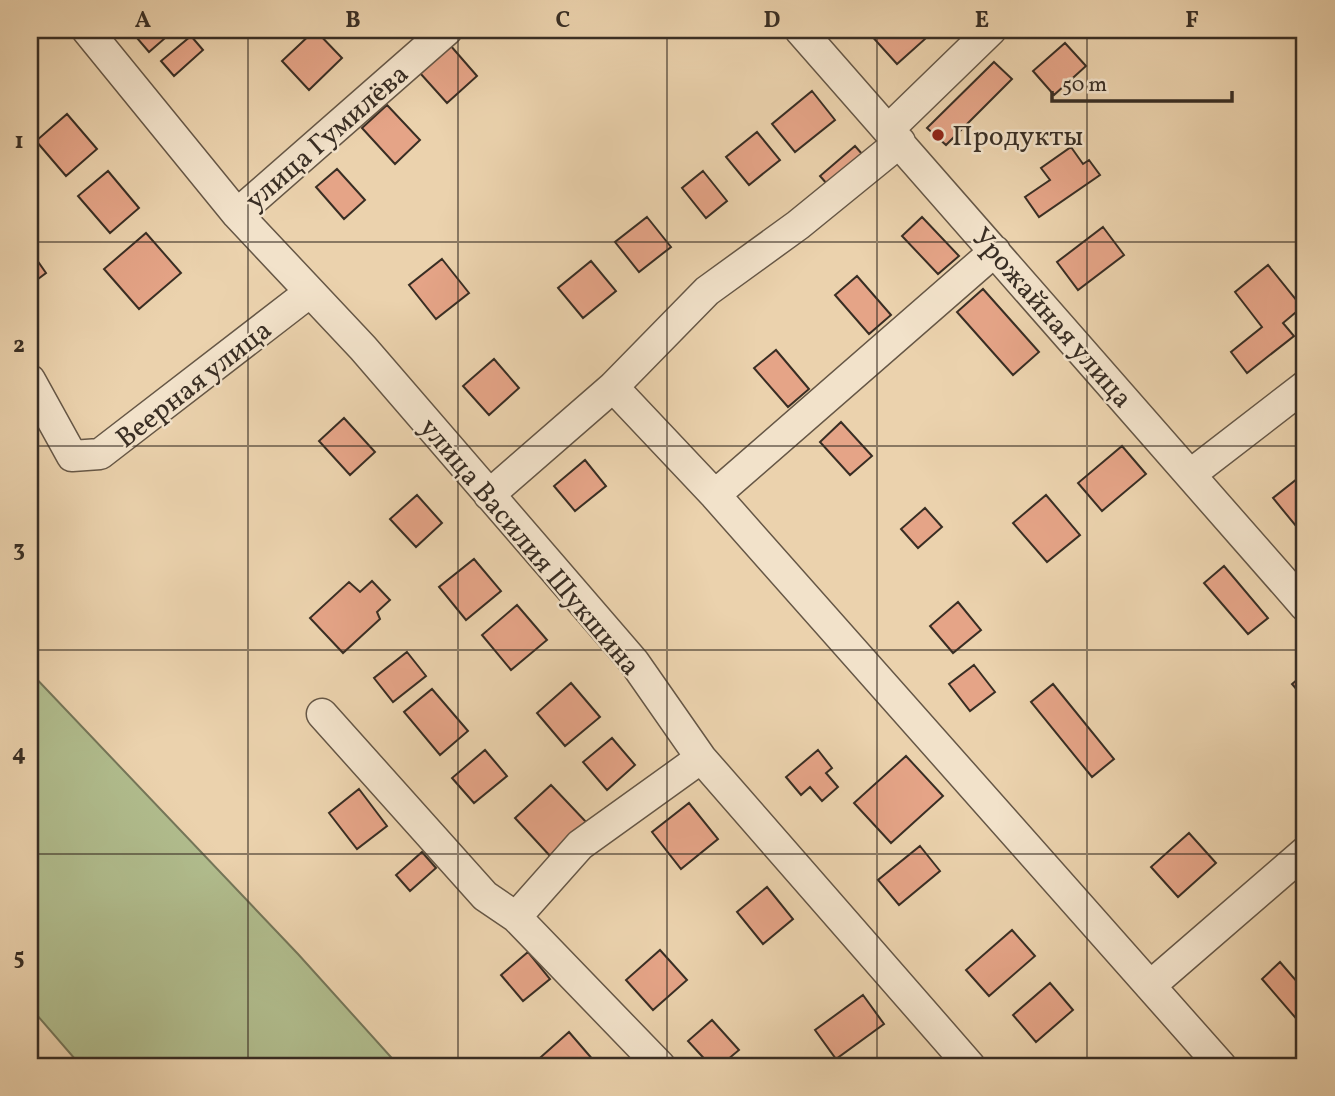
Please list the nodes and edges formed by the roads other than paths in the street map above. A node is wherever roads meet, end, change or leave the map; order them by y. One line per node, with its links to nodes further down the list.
1 (87, 30): 6 (street, улица Василия Шукшина)
2 (447, 30): 6 (street, улица Гумилёва)
3 (800, 30): 5 (street, Урожайная улица)
4 (991, 30): 5 (street)
5 (894, 135): 7 (street, Урожайная улица); 11 (street)
6 (237, 214): 8 (street, улица Василия Шукшина)
7 (995, 251): 12 (street, Урожайная улица); 14 (street)
8 (310, 292): 9 (street, Веерная улица); 13 (street, улица Василия Шукшина)
9 (30, 380)
10 (1305, 386): 12 (street)
11 (613, 387): 13 (street); 14 (street)
12 (1191, 474): 15 (street, Урожайная улица)
13 (489, 495): 17 (street, улица Василия Шукшина)
14 (715, 495): 20 (street)
15 (1305, 606)
16 (322, 713): 19 (street)
17 (701, 758): 19 (street); 22 (street, улица Василия Шукшина)
18 (1305, 852): 20 (street)
19 (516, 917): 21 (street)
20 (1150, 986): 23 (street)
21 (660, 1066)
22 (970, 1066)
23 (1221, 1066)

